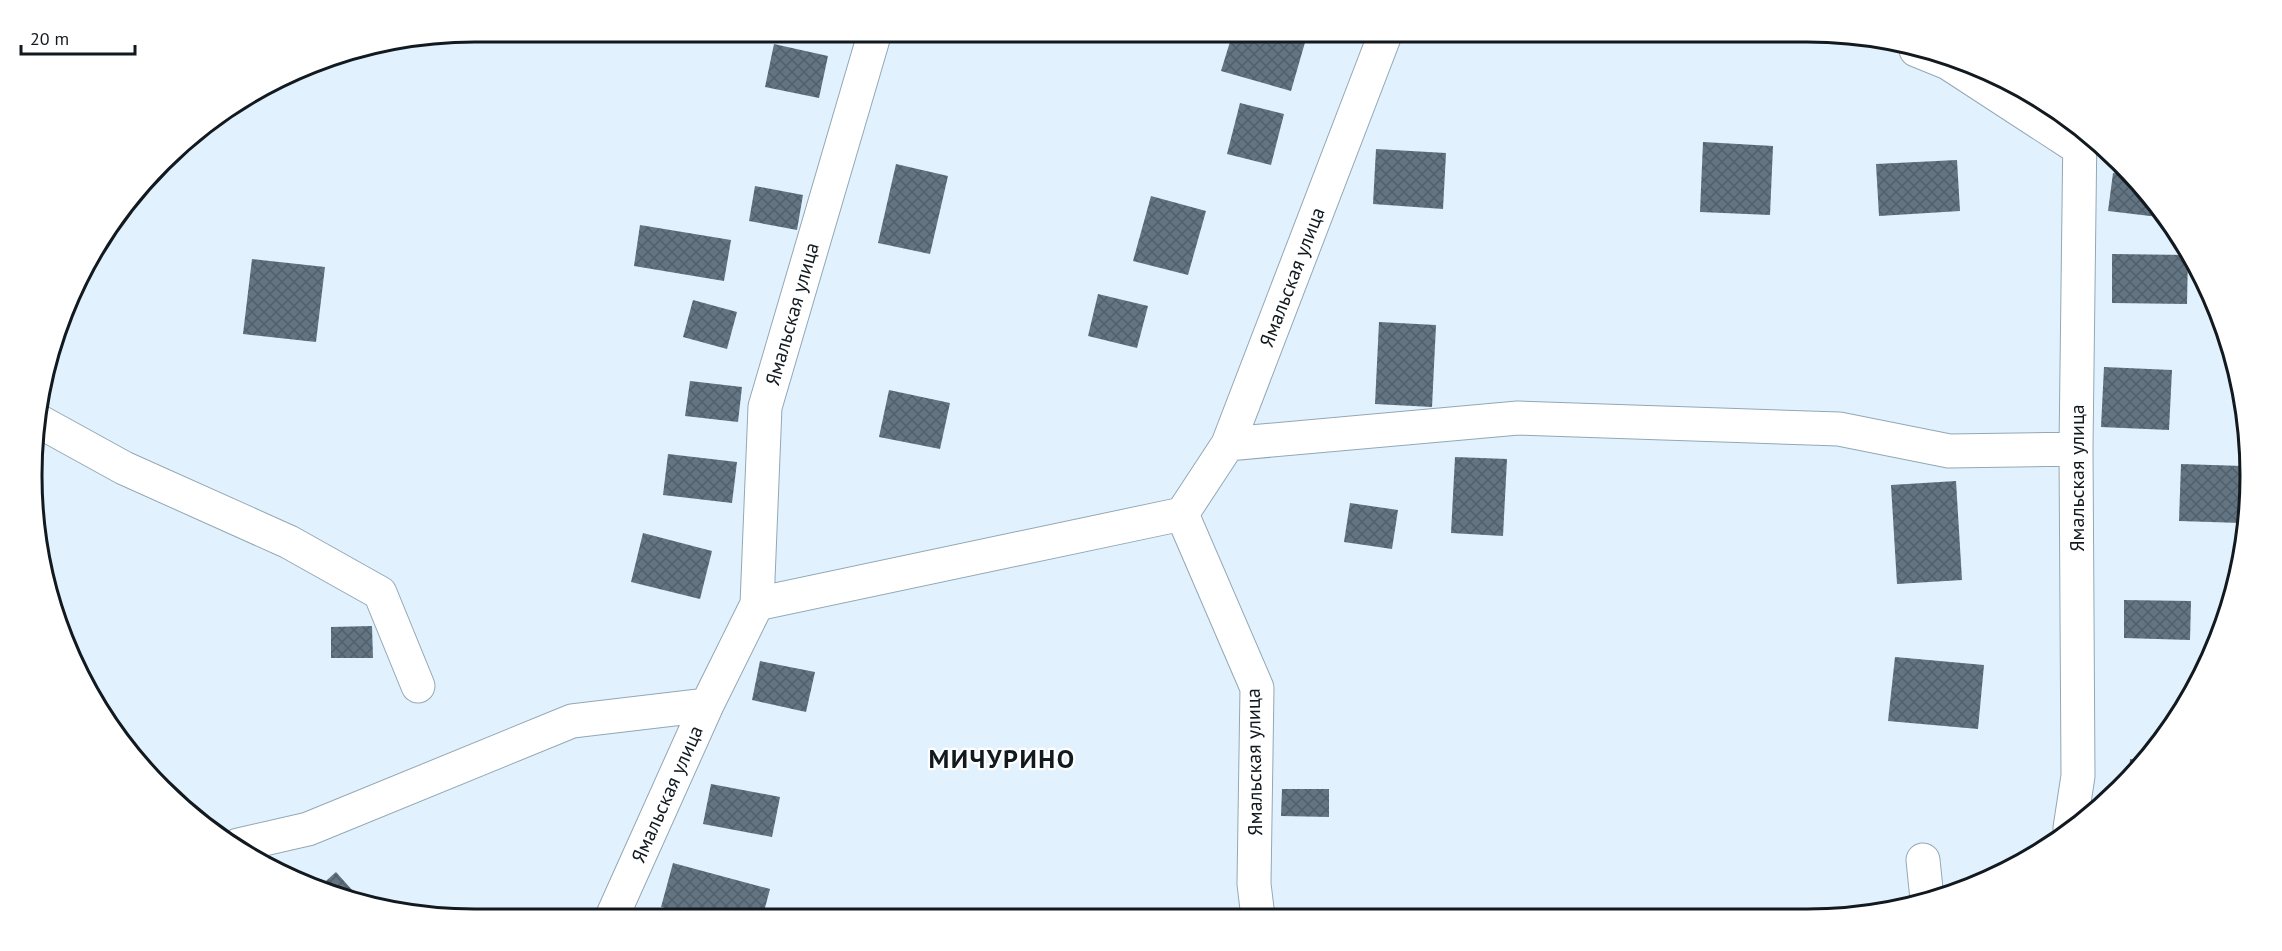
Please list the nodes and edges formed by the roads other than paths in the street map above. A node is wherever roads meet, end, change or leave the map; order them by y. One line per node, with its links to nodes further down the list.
1 (872, 42): 10 (street, Ямальская улица)
2 (1382, 42): 7 (street, Ямальская улица)
3 (1962, 71): 4 (street)
4 (2075, 136)
5 (2080, 140): 8 (street, Ямальская улица)
6 (45, 425): 11 (street)
7 (1228, 444): 8 (street); 9 (street, Ямальская улица)
8 (2076, 449): 13 (street, Ямальская улица)
9 (1182, 514): 10 (street); 18 (street, Ямальская улица)
10 (756, 604): 12 (street, Ямальская улица)
11 (418, 686)
12 (707, 705): 14 (street); 17 (street, Ямальская улица)
13 (2072, 818)
14 (246, 843)
15 (1923, 860): 16 (street)
16 (1926, 892)
17 (615, 909)
18 (1257, 909)

